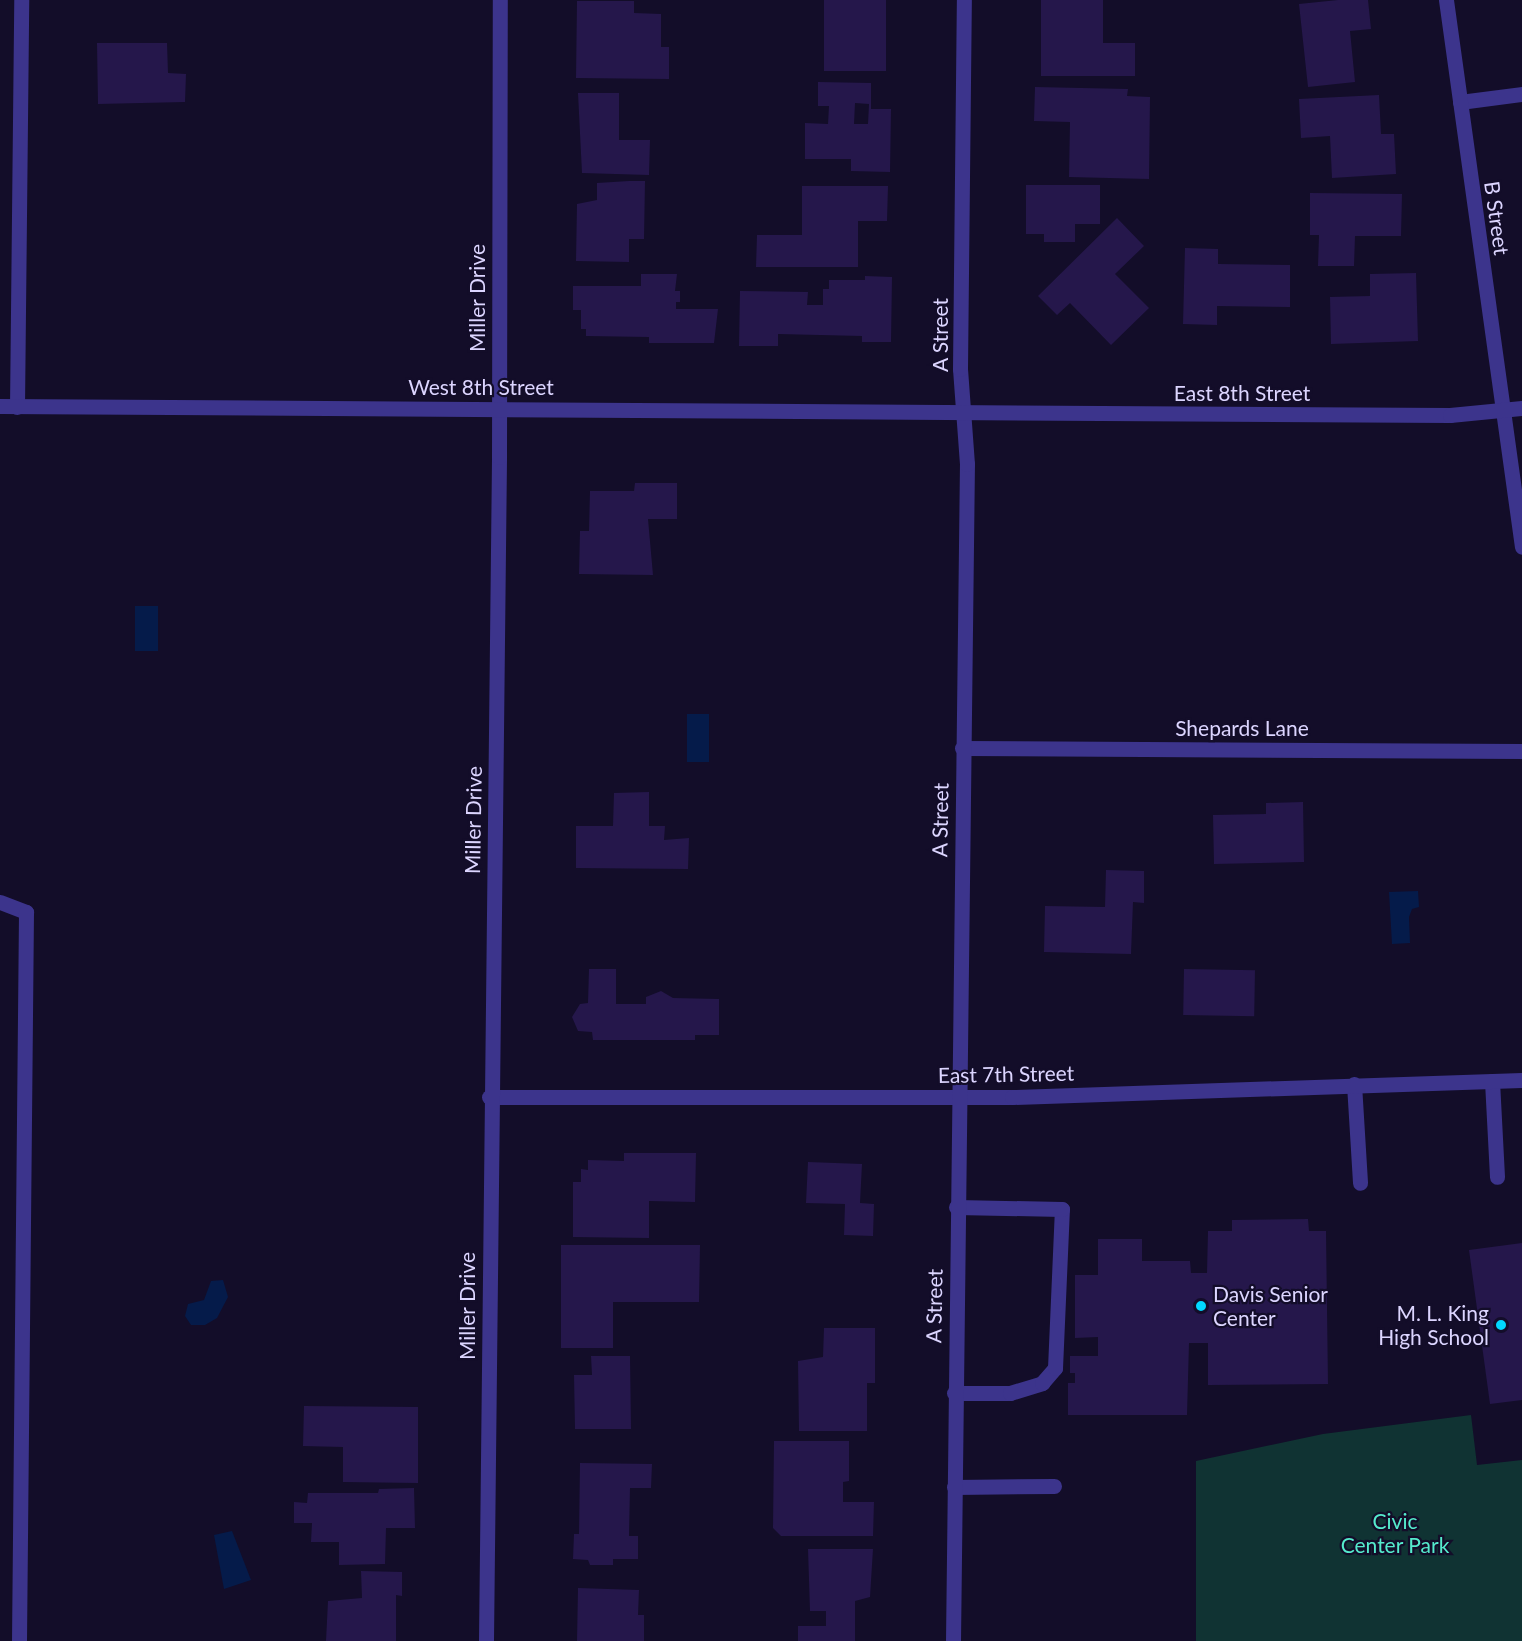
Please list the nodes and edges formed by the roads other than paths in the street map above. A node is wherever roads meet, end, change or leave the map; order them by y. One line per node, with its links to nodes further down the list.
1 (21, 0): 8 (street)
2 (500, 0): 9 (street, Miller Drive)
3 (964, 0): 12 (street, A Street)
4 (1446, 0): 6 (street, B Street)
5 (1522, 94): 6 (street)
6 (1460, 102): 11 (street, B Street)
7 (0, 406): 8 (street, West 8th Street)
8 (16, 407): 9 (street, West 8th Street)
9 (499, 408): 12 (street, West 8th Street); 20 (street, Miller Drive)
10 (1522, 408): 11 (street, East 8th Street)
11 (1501, 411): 12 (street, East 8th Street); 13 (street, B Street)
12 (962, 413): 14 (street, A Street)
13 (1522, 548)
14 (962, 748): 15 (street, Shepards Lane); 21 (street, A Street)
15 (1522, 751)
16 (0, 902): 28 (street)
17 (1522, 1080): 18 (street, East 7th Street)
18 (1492, 1081): 19 (street, East 7th Street); 22 (street)
19 (1354, 1084): 21 (street, East 7th Street); 23 (street)
20 (489, 1097): 21 (street, East 7th Street); 29 (street, Miller Drive)
21 (958, 1097): 24 (street, A Street)
22 (1497, 1177)
23 (1360, 1183)
24 (956, 1207): 25 (street, A Street); 25 (street)
25 (954, 1394): 27 (street, A Street)
26 (1054, 1486): 27 (street)
27 (954, 1487): 30 (street, A Street)
28 (19, 1641)
29 (486, 1641)
30 (953, 1641)

